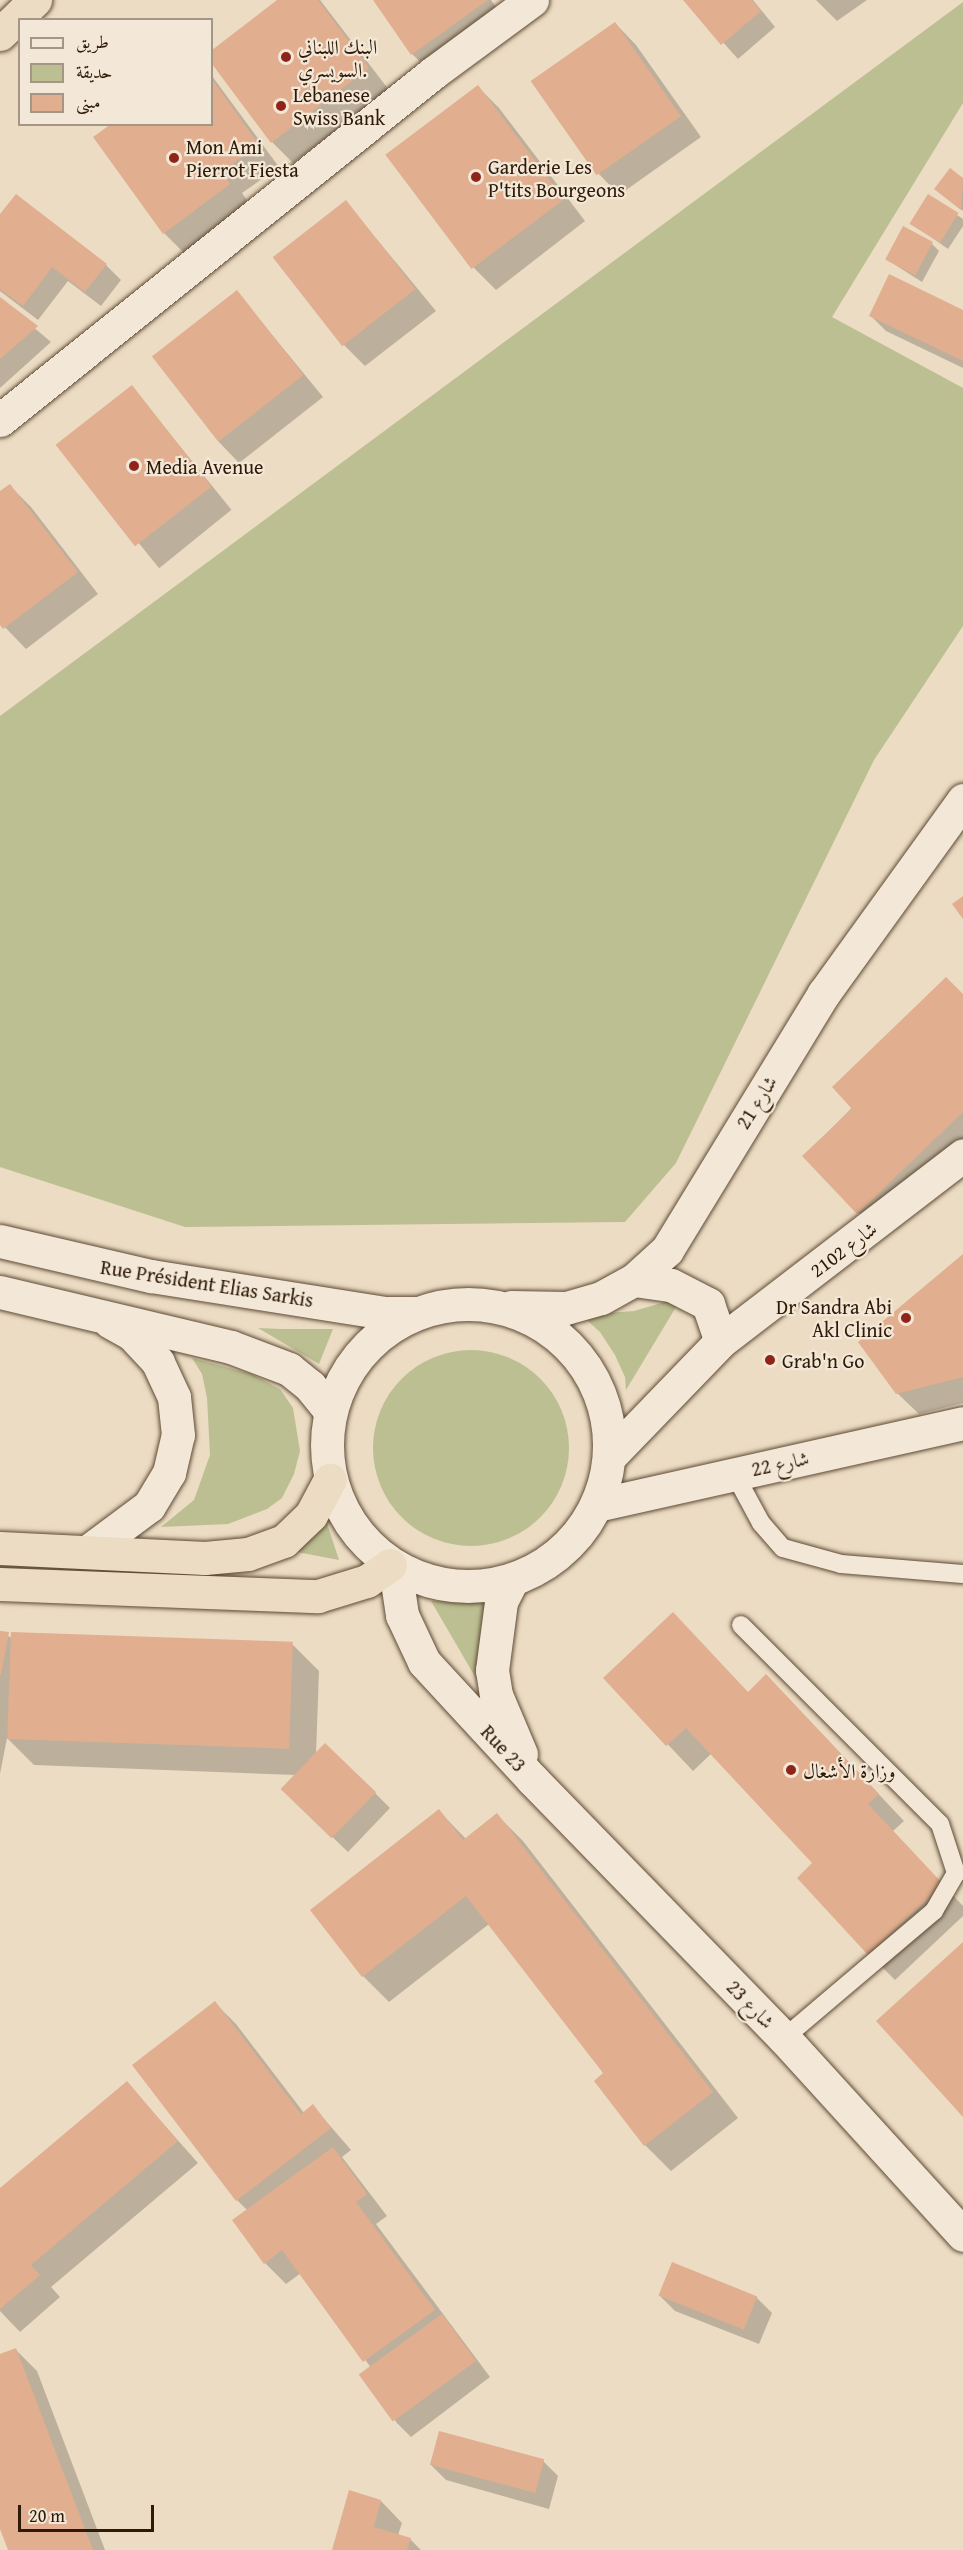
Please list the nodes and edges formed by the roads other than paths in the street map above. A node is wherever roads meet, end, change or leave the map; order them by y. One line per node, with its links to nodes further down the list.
1 (35, 0): 3 (highway)
2 (532, 0): 4 (main road)
3 (0, 34)
4 (0, 420)
5 (963, 800): 8 (main road, شارع 21)
6 (963, 1155): 13 (main road, شارع 2102)
7 (0, 1241): 11 (main road, Rue Président Elias Sarkis)
8 (634, 1280): 10 (main road, شارع 21); 13 (main road)
9 (0, 1292): 12 (main road)
10 (491, 1305): 11 (main road); 16 (main road)
11 (415, 1313): 14 (main road)
12 (98, 1316): 14 (main road); 21 (main road)
13 (722, 1341): 16 (main road, شارع 2102)
14 (330, 1411): 18 (main road)
15 (963, 1423): 17 (main road, شارع 22)
16 (609, 1457): 19 (main road)
17 (734, 1473): 19 (main road, شارع 22); 23 (lane)
18 (330, 1480): 21 (highway); 22 (main road)
19 (597, 1505): 24 (main road)
20 (0, 1548): 21 (highway)
21 (87, 1552)
22 (392, 1567): 24 (main road); 25 (highway); 27 (main road, Rue 23)
23 (963, 1574)
24 (511, 1582): 27 (main road, Rue 23)
25 (0, 1584)
26 (741, 1625): 28 (lane)
27 (533, 1780): 28 (main road, شارع 23)
28 (784, 2038): 29 (main road, شارع 23)
29 (963, 2235)

